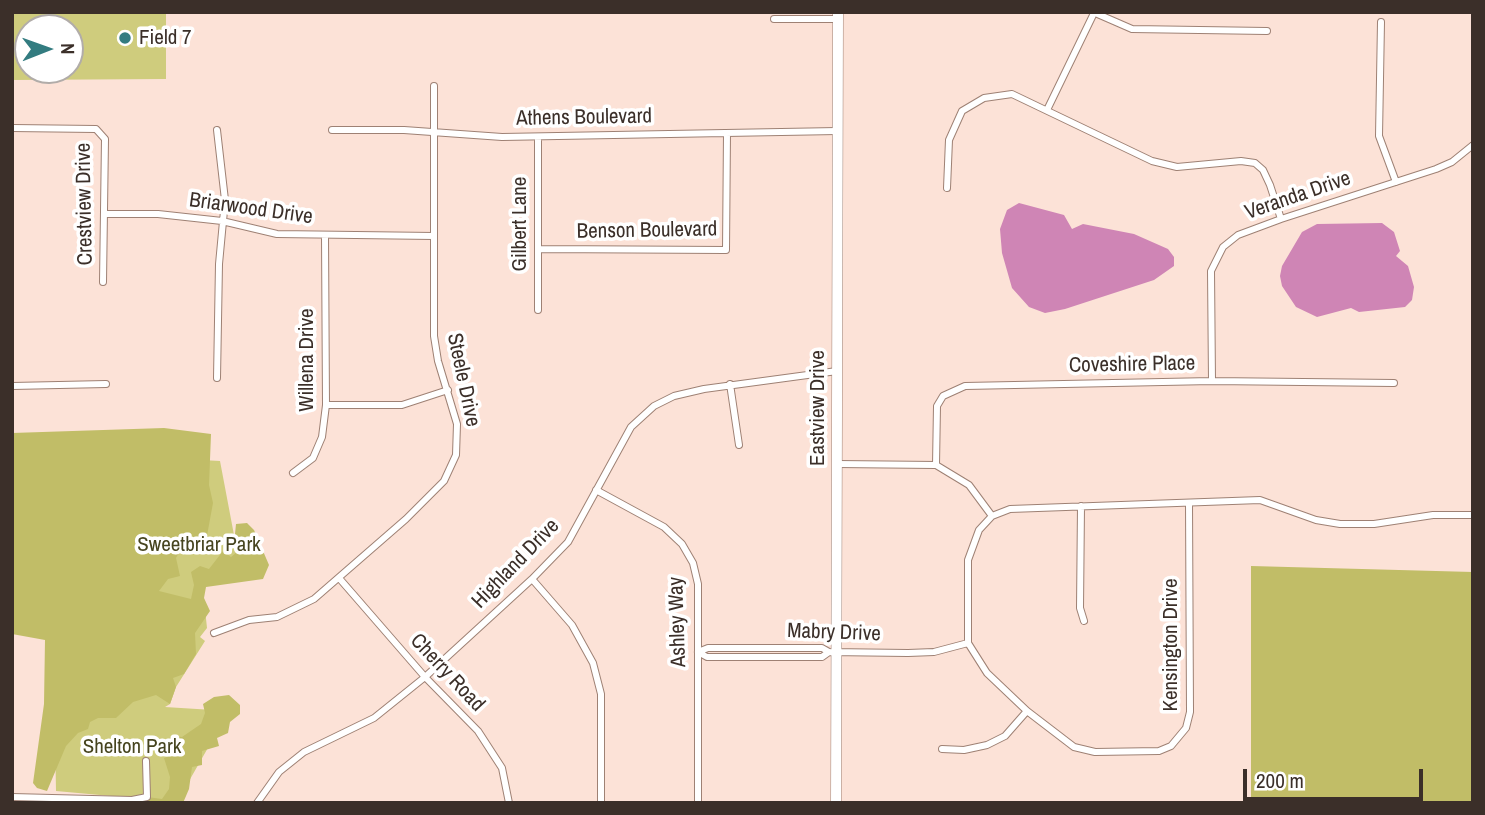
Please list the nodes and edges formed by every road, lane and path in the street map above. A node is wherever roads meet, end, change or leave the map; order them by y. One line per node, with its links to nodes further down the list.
1 (1093, 12): 5 (street); 7 (street)
2 (838, 16): 3 (street); 11 (street, Eastview Drive)
3 (774, 19)
4 (1381, 22): 16 (street)
5 (1267, 30)
6 (434, 86): 13 (street, Steele Drive)
7 (1047, 110): 17 (street); 19 (street)
8 (12, 128): 18 (street, Crestview Drive)
9 (217, 130): 20 (street)
10 (332, 130): 13 (street, Athens Boulevard)
11 (838, 131): 12 (street, Athens Boulevard); 26 (street, Eastview Drive)
12 (727, 132): 14 (street, Athens Boulevard); 23 (street, Benson Boulevard)
13 (435, 133): 14 (street, Athens Boulevard); 22 (street, Steele Drive)
14 (538, 137): 23 (street, Gilbert Lane)
15 (1473, 145): 16 (street, Veranda Drive)
16 (1396, 182): 19 (street, Veranda Drive)
17 (947, 188)
18 (105, 215): 20 (street, Briarwood Drive); 24 (street, Crestview Drive)
19 (1281, 219): 28 (street, Veranda Drive)
20 (222, 222): 21 (street, Briarwood Drive); 27 (street)
21 (325, 236): 22 (street, Briarwood Drive); 34 (street, Willena Drive)
22 (434, 236): 33 (street, Steele Drive)
23 (538, 249): 25 (street, Gilbert Lane)
24 (103, 282)
25 (538, 310)
26 (837, 371): 31 (street, Highland Drive); 36 (street, Eastview Drive)
27 (217, 378)
28 (1212, 381): 29 (street, Coveshire Place); 37 (street, Coveshire Place)
29 (1394, 383)
30 (106, 384): 32 (street)
31 (730, 384): 35 (street); 39 (street, Highland Drive)
32 (12, 386)
33 (448, 390): 34 (street); 44 (street, Steele Drive)
34 (326, 405): 38 (street, Willena Drive)
35 (740, 445)
36 (837, 464): 37 (street); 50 (street, Eastview Drive)
37 (936, 465): 43 (street)
38 (293, 473)
39 (596, 490): 45 (street, Highland Drive); 49 (street, Ashley Way)
40 (1189, 502): 41 (street); 42 (street); 52 (street, Kensington Drive)
41 (1081, 506): 43 (street); 46 (street)
42 (1473, 515)
43 (992, 516): 48 (street)
44 (339, 578): 47 (street, Steele Drive); 51 (street, Cherry Road)
45 (532, 579): 51 (street, Highland Drive); 59 (street)
46 (1084, 621)
47 (214, 633)
48 (968, 643): 50 (street, Mabry Drive); 52 (street, Kensington Drive)
49 (698, 652): 50 (street, Mabry Drive); 60 (street, Ashley Way)
50 (833, 652): 61 (street, Eastview Drive)
51 (425, 677): 57 (street, Highland Drive); 58 (street, Cherry Road)
52 (1027, 710): 53 (street)
53 (942, 749)
54 (146, 761): 56 (street)
55 (12, 797): 56 (street)
56 (97, 801)
57 (257, 803)
58 (509, 803)
59 (601, 803)
60 (698, 803)
61 (836, 803)

